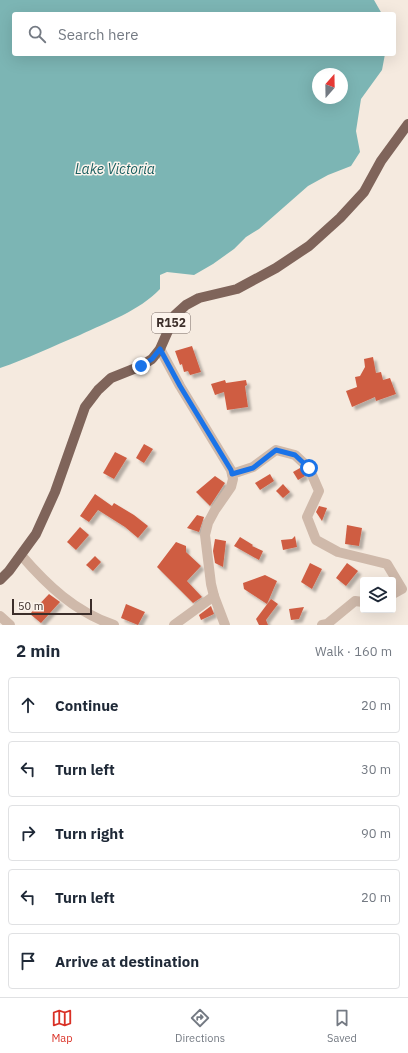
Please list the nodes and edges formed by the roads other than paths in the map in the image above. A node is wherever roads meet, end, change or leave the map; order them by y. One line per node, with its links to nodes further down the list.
1 (408, 124): 2 (main road, R152)
2 (160, 349): 3 (street); 4 (main road, R152)
3 (232, 474): 5 (street); 9 (street)
4 (21, 554): 7 (main road, R152); 13 (street)
5 (395, 577)
6 (396, 579): 8 (street)
7 (0, 580)
8 (396, 592)
9 (214, 596): 14 (street); 15 (street)
10 (360, 602): 16 (street)
11 (0, 616): 12 (street)
12 (10, 625)
13 (114, 625)
14 (174, 625)
15 (225, 625)
16 (322, 625)

